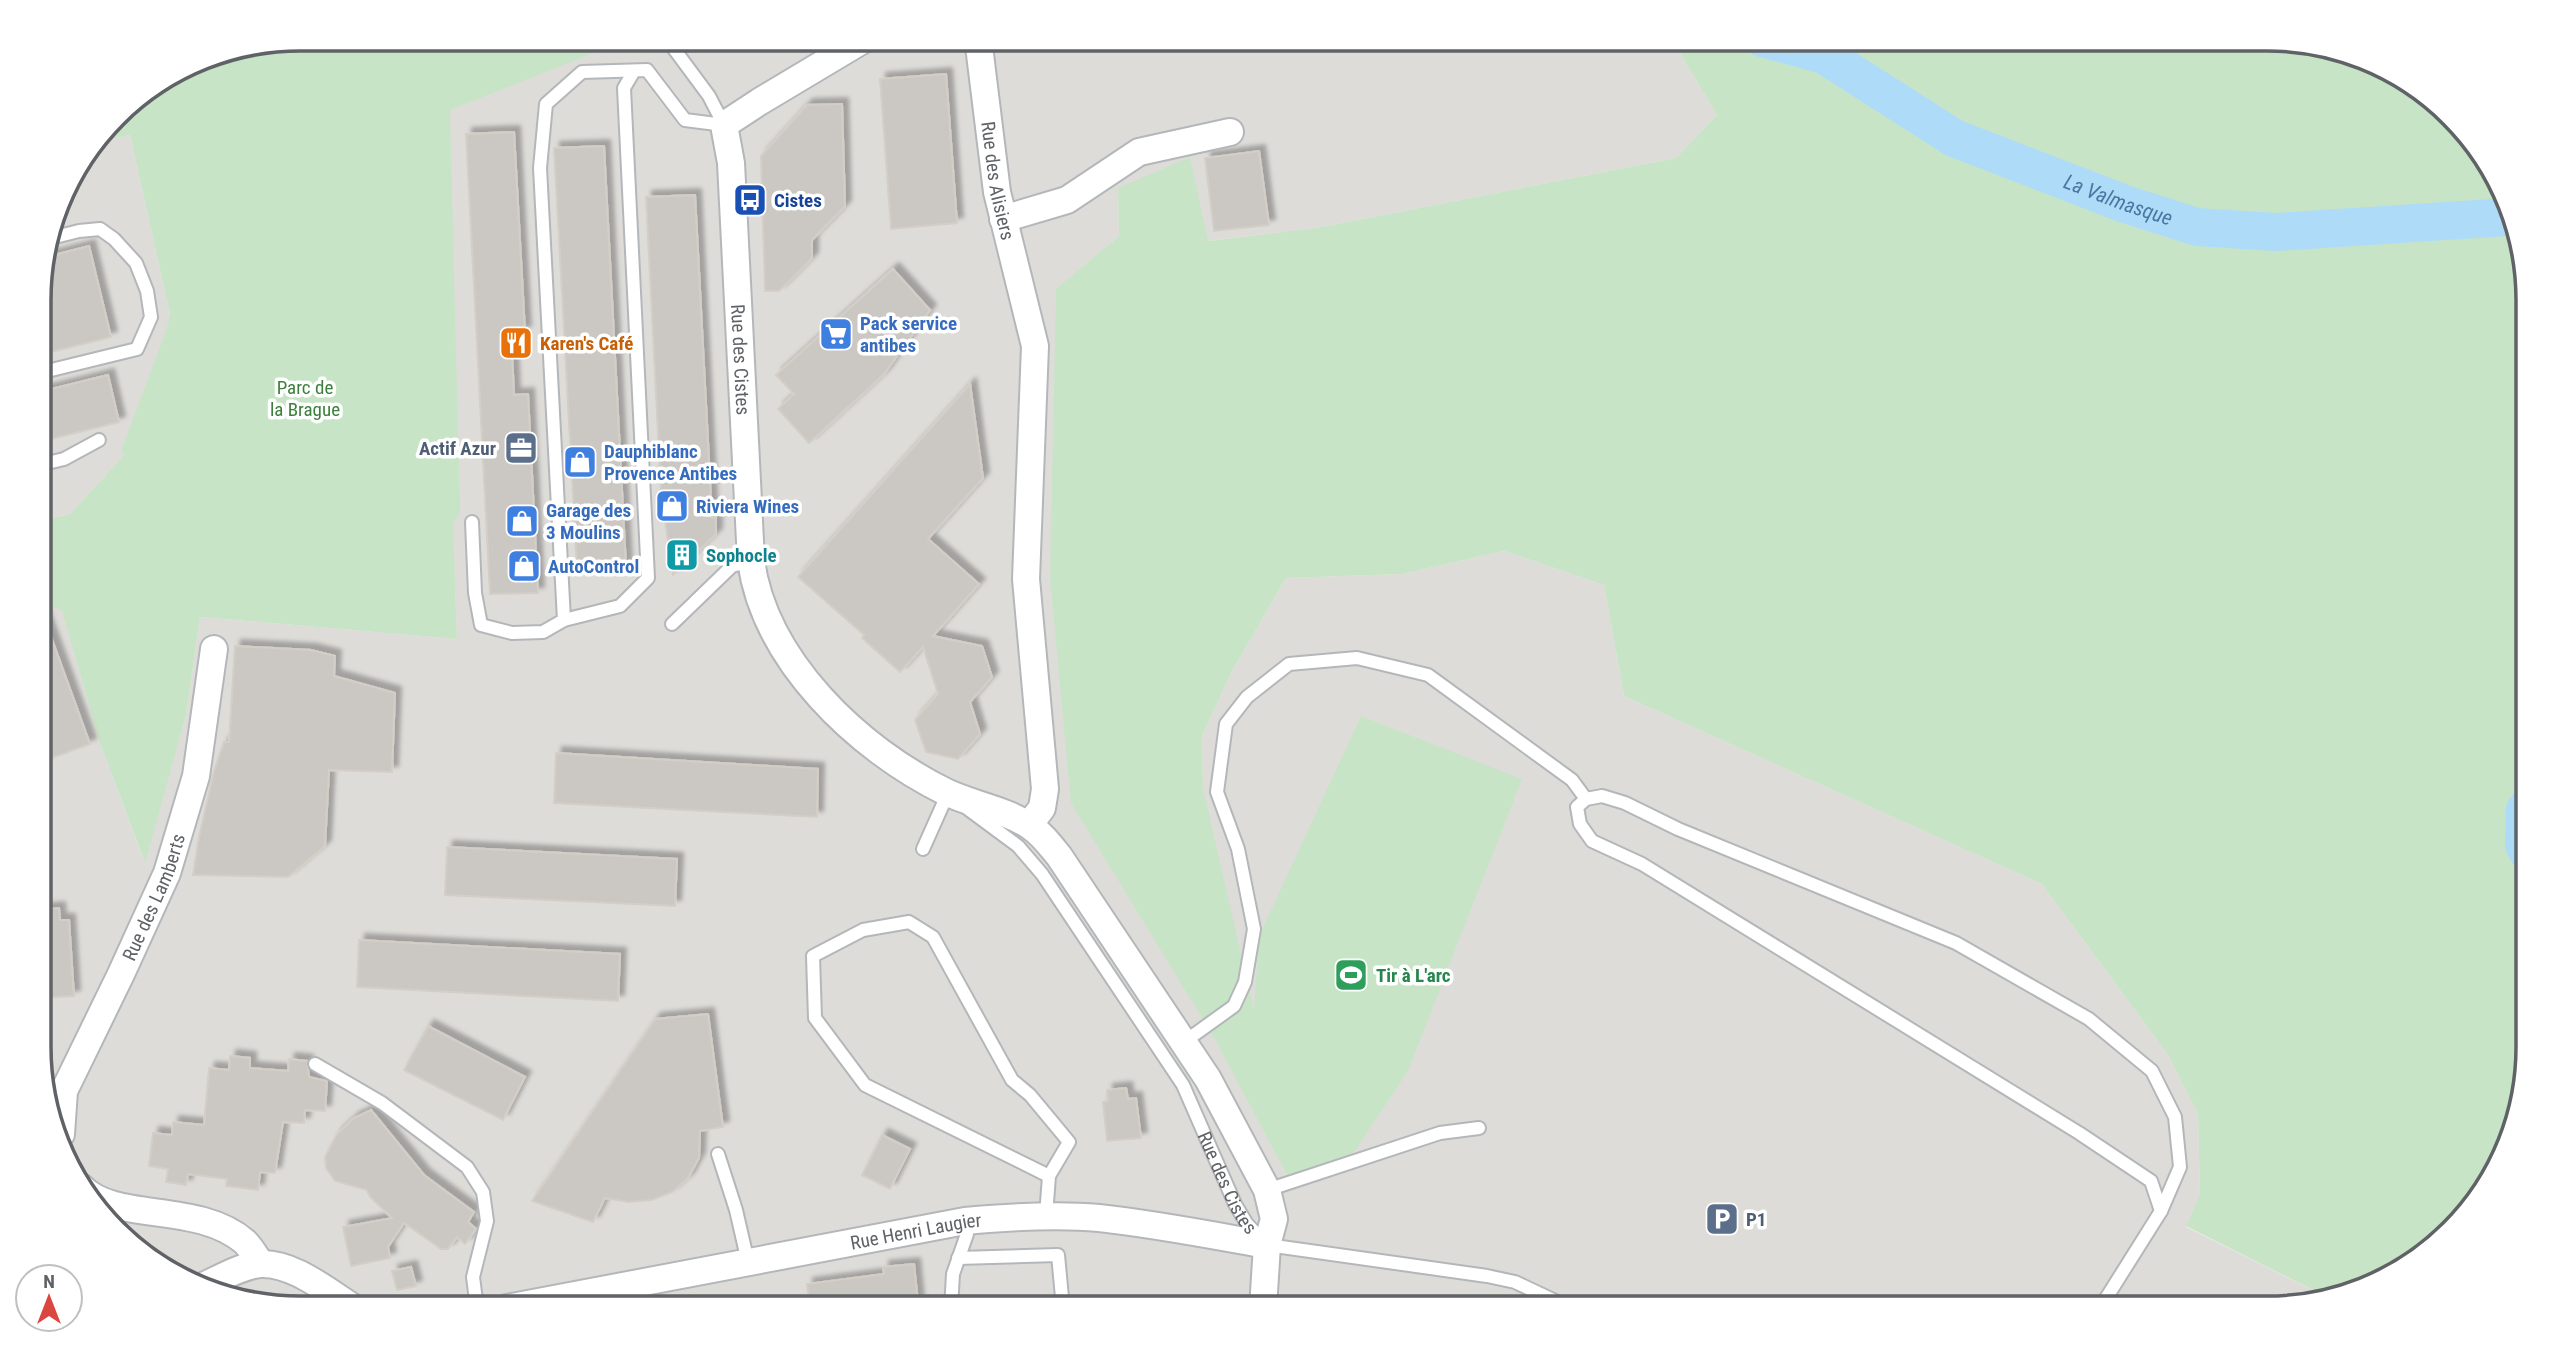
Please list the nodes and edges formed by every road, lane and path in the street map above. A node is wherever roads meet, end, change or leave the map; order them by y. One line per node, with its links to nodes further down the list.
1 (676, 51): 5 (lane)
2 (844, 51): 5 (street)
3 (980, 51): 7 (street, Rue des Alisiers)
4 (634, 71): 5 (lane); 14 (lane); 14 (lane)
5 (724, 125): 13 (street, Rue des Cistes)
6 (1230, 132): 7 (street)
7 (1003, 219): 19 (street, Rue des Alisiers)
8 (59, 236): 9 (lane)
9 (51, 370)
10 (99, 440): 11 (lane)
11 (51, 462)
12 (472, 522): 14 (lane)
13 (751, 561): 15 (lane); 17 (street, Rue des Cistes)
14 (564, 620)
15 (672, 624)
16 (214, 649): 23 (street, Rue des Lamberts)
17 (948, 793): 19 (street, Rue des Cistes); 20 (lane); 32 (lane, Rue des Cistes)
18 (1586, 799): 21 (lane); 29 (lane); 29 (lane)
19 (1029, 825): 21 (street, Rue des Cistes)
20 (923, 849)
21 (1184, 1042): 27 (street, Rue des Cistes)
22 (315, 1064): 38 (lane)
23 (62, 1121)
24 (1479, 1128): 27 (lane)
25 (718, 1154): 34 (lane)
26 (1049, 1176): 26 (lane); 30 (lane)
27 (1267, 1190): 32 (street, Rue des Cistes)
28 (105, 1202): 35 (street)
29 (2161, 1211): 44 (lane)
30 (1046, 1216): 31 (street, Rue Henri Laugier); 32 (street, Rue Henri Laugier)
31 (965, 1221): 33 (lane); 34 (street, Rue Henri Laugier)
32 (1268, 1245): 42 (street); 43 (lane)
33 (958, 1258): 40 (lane); 41 (lane)
34 (748, 1262): 39 (street, Rue Henri Laugier)
35 (261, 1264): 36 (street); 37 (street)
36 (215, 1281)
37 (334, 1296)
38 (476, 1296)
39 (570, 1296)
40 (952, 1296)
41 (1062, 1296)
42 (1264, 1296)
43 (1545, 1296)
44 (2108, 1296)

